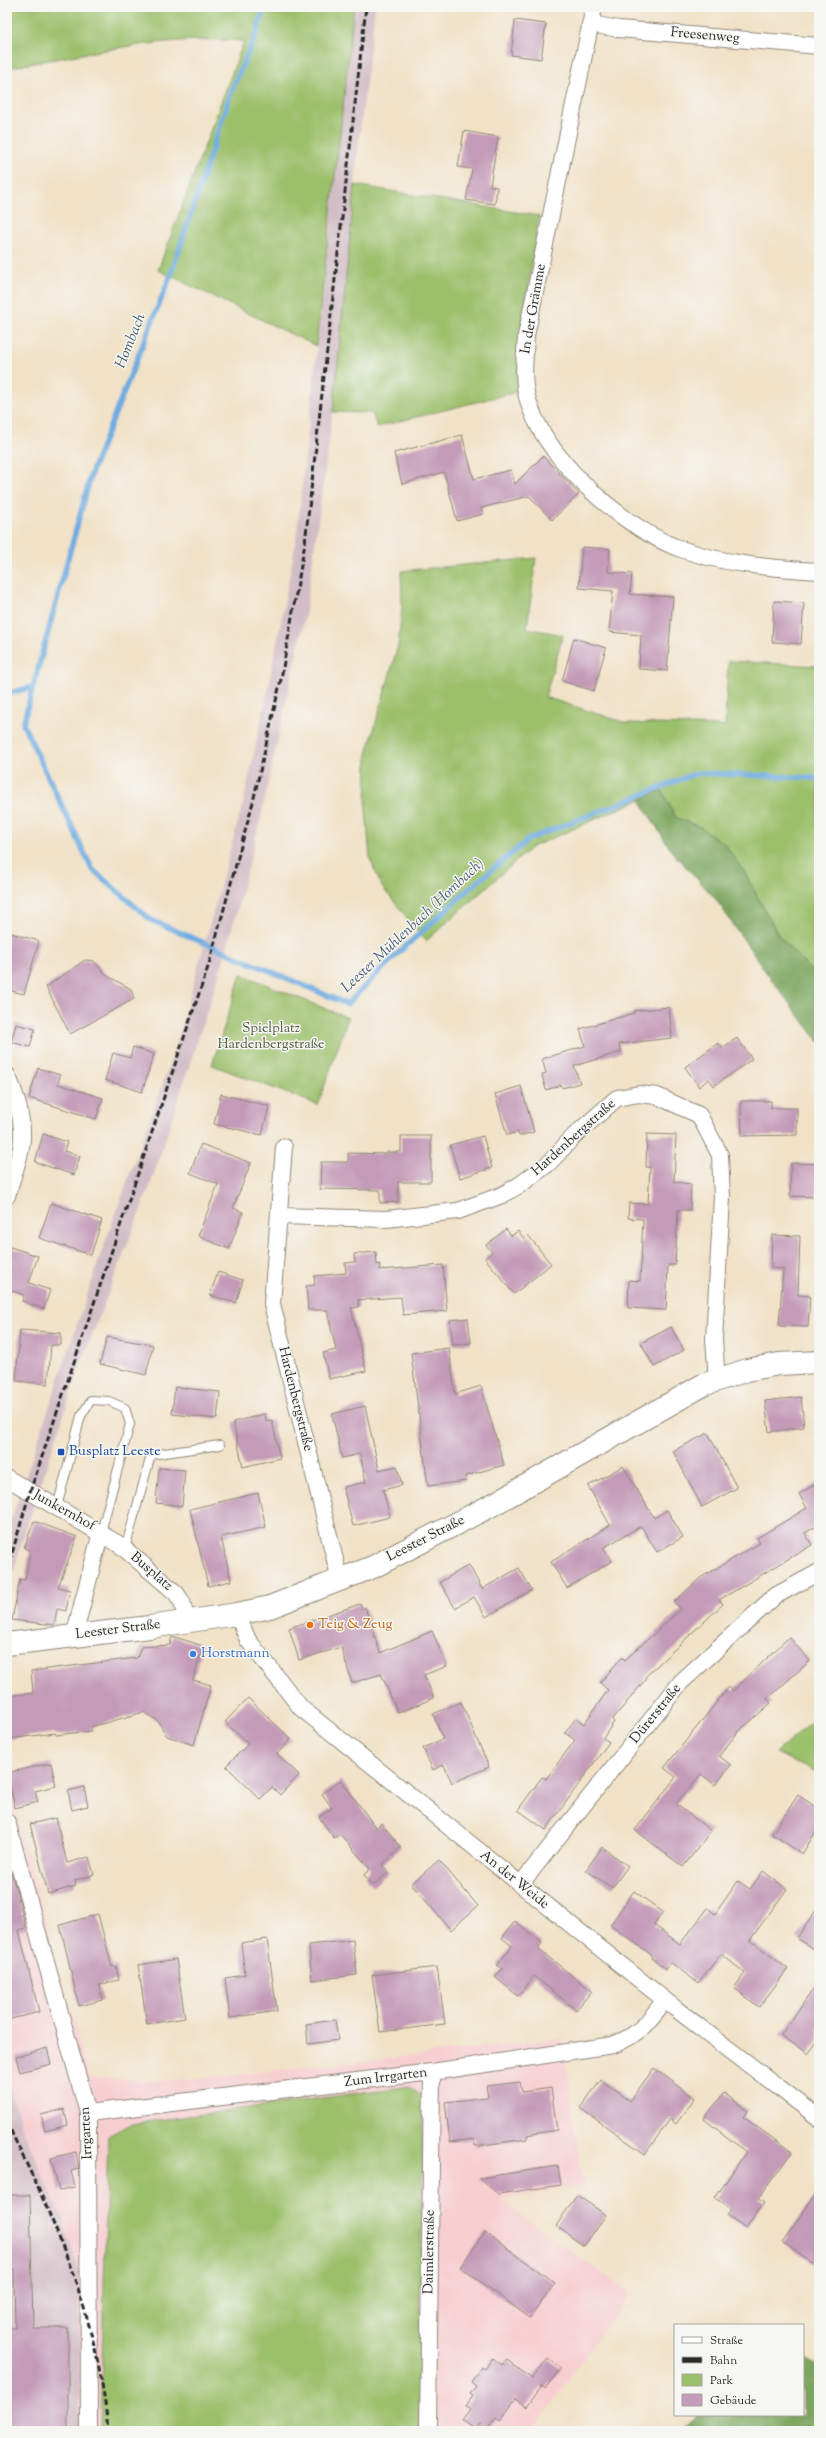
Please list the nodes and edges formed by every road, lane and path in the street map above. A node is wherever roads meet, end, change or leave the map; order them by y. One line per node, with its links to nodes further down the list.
1 (594, 7): 2 (street, In der Grämme)
2 (590, 24): 3 (street, Freesenweg); 4 (street, In der Grämme)
3 (819, 46)
4 (819, 571)
5 (7, 1075): 7 (street)
6 (284, 1147): 8 (street, Hardenbergstraße)
7 (7, 1196)
8 (279, 1216): 10 (street, Hardenbergstraße); 17 (street, Hardenbergstraße)
9 (819, 1362): 10 (street, Leester Straße)
10 (717, 1380): 17 (street, Leester Straße)
11 (220, 1445): 15 (lane)
12 (7, 1478): 13 (street, Junkernhof)
13 (57, 1507): 14 (street, Junkernhof); 14 (lane)
14 (101, 1532): 15 (street, Busplatz); 20 (street)
15 (125, 1549): 19 (street, Busplatz)
16 (819, 1572): 23 (street, Dürerstraße)
17 (340, 1580): 18 (street, Leester Straße)
18 (237, 1614): 19 (street, Leester Straße); 23 (street, An der Weide)
19 (188, 1622): 20 (street, Leester Straße)
20 (74, 1636): 21 (street, Leester Straße)
21 (7, 1644)
22 (7, 1822): 26 (street, Irrgarten)
23 (520, 1886): 24 (street, An der Weide)
24 (665, 2000): 25 (street, Zum Irrgarten); 27 (street, An der Weide)
25 (432, 2072): 26 (street, Zum Irrgarten); 29 (street, Daimlerstraße)
26 (88, 2113): 28 (street, Irrgarten)
27 (819, 2118)
28 (89, 2431)
29 (428, 2431)

